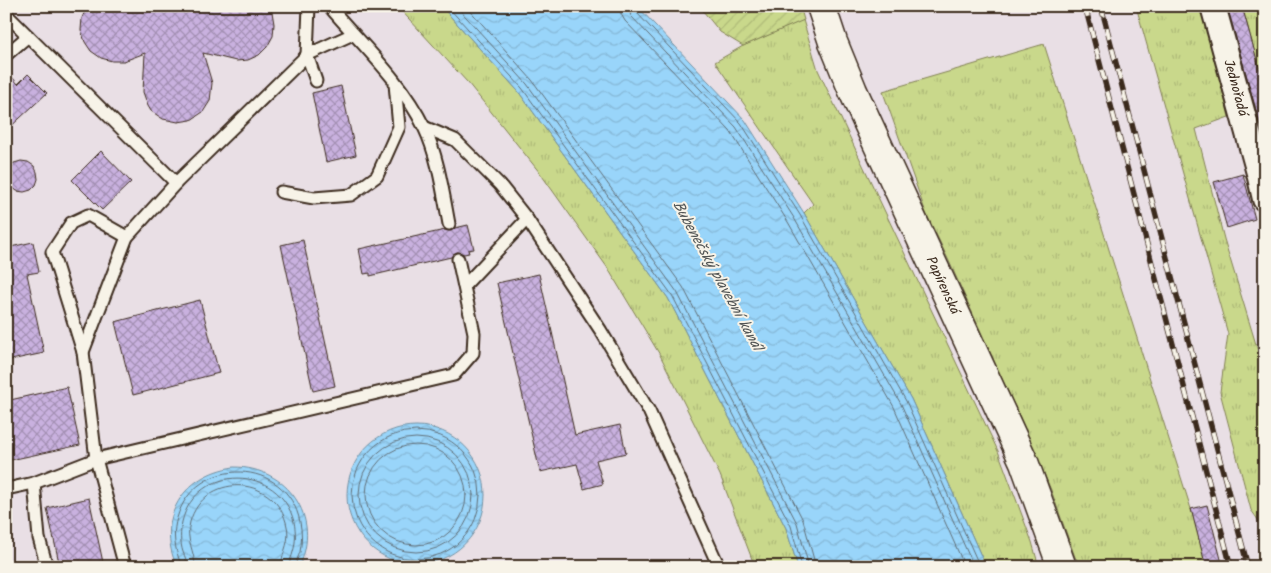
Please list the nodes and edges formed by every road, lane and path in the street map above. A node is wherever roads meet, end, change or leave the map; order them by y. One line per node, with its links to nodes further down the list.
1 (309, 6): 9 (lane)
2 (329, 6): 6 (lane)
3 (821, 6): 28 (street, Papírenská)
4 (1213, 6): 15 (street, Jednořadá)
5 (6, 14): 7 (lane)
6 (353, 34): 9 (lane); 10 (lane)
7 (28, 36): 8 (lane); 13 (lane)
8 (6, 55)
9 (307, 55): 11 (lane); 13 (lane)
10 (395, 80): 12 (lane); 14 (lane)
11 (316, 81)
12 (424, 127): 16 (lane); 17 (lane)
13 (176, 183): 18 (lane)
14 (281, 192)
15 (1265, 199)
16 (527, 219): 20 (lane); 27 (lane)
17 (450, 224)
18 (127, 236): 21 (lane); 21 (lane)
19 (458, 259): 20 (lane)
20 (464, 286): 22 (lane)
21 (83, 352): 22 (lane)
22 (96, 459): 23 (lane); 26 (lane)
23 (34, 482): 24 (lane); 25 (lane)
24 (6, 486)
25 (47, 567)
26 (124, 567)
27 (719, 567)
28 (1062, 567)

